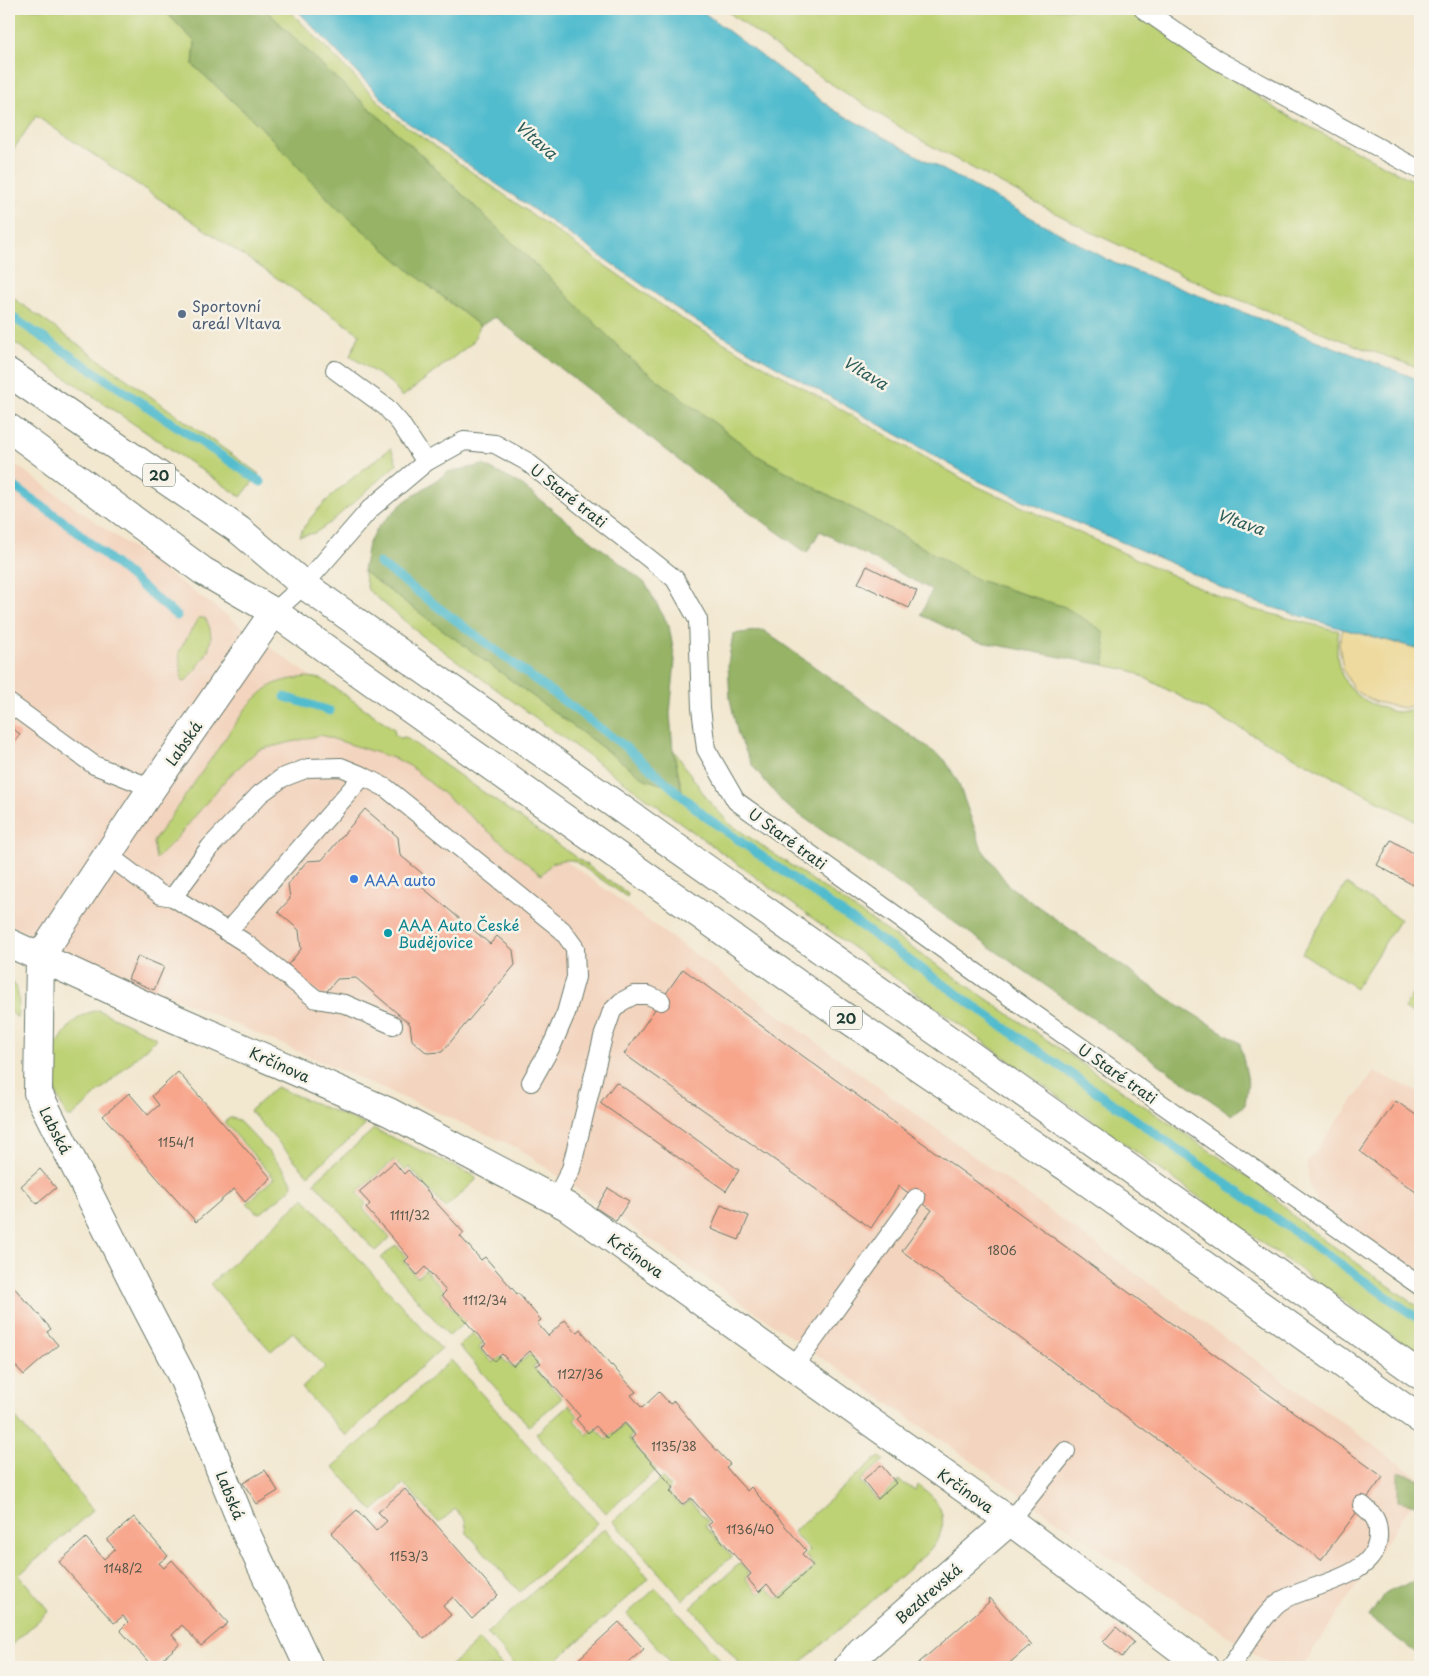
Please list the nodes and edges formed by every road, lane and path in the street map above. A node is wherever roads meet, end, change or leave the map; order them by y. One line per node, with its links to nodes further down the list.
1 (1143, 9): 2 (lane)
2 (1420, 170)
3 (335, 370): 6 (lane)
4 (9, 372): 7 (main road, 20)
5 (9, 428): 8 (main road, 20)
6 (426, 462): 7 (lane, U Staré trati); 22 (lane, U Staré trati)
7 (304, 585): 8 (lane, U Staré trati); 24 (main road, 20)
8 (274, 612): 11 (main road, Labská); 25 (main road, 20)
9 (9, 703): 11 (lane)
10 (363, 776): 13 (lane); 14 (lane); 19 (lane)
11 (152, 788): 12 (main road, Labská)
12 (108, 855): 13 (lane); 16 (main road, Labská)
13 (173, 897): 14 (lane)
14 (227, 932): 18 (lane)
15 (9, 942): 16 (main road, Krčínova)
16 (40, 957): 21 (main road, Krčínova); 29 (main road, Labská)
17 (661, 1001): 21 (lane)
18 (393, 1025)
19 (531, 1082)
20 (916, 1198): 23 (lane)
21 (555, 1200): 23 (main road, Krčínova)
22 (1420, 1286)
23 (794, 1367): 28 (main road, Krčínova)
24 (1420, 1375)
25 (1420, 1419)
26 (1066, 1451): 28 (lane)
27 (1362, 1505): 32 (lane)
28 (1010, 1521): 30 (main road, Bezdrevská); 31 (main road, Krčínova)
29 (309, 1667)
30 (848, 1667)
31 (1204, 1667)
32 (1230, 1667)

